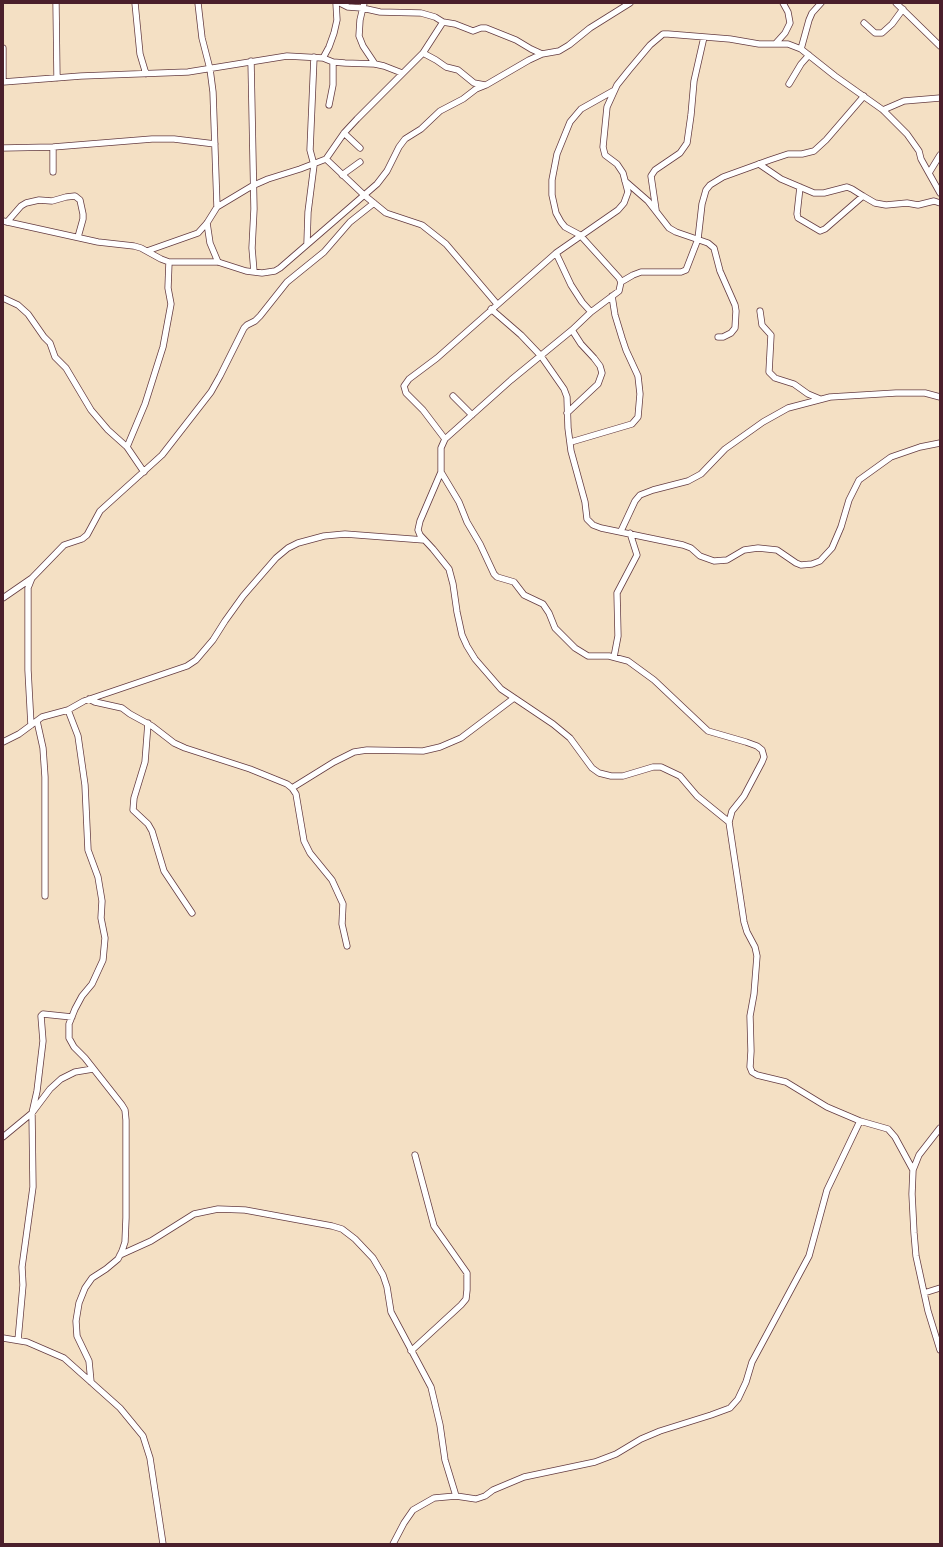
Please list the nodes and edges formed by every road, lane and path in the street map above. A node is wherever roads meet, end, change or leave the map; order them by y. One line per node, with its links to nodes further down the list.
1 (56, 3): 30 (street)
2 (135, 3): 29 (street)
3 (198, 3): 27 (street)
4 (336, 3): 23 (street)
5 (340, 3): 10 (street)
6 (630, 3): 20 (street)
7 (783, 3): 15 (street)
8 (821, 3): 18 (street)
9 (896, 3): 11 (street)
10 (364, 4): 12 (street); 26 (street)
11 (903, 9): 13 (street); 16 (street)
12 (443, 22): 19 (street); 20 (street)
13 (864, 23)
14 (704, 38): 15 (street); 34 (street); 61 (street)
15 (776, 43): 18 (street)
16 (940, 46)
17 (3, 48): 31 (street)
18 (801, 49): 21 (street)
19 (423, 53): 28 (street); 33 (street)
20 (542, 54): 33 (street)
21 (809, 55): 32 (street); 35 (street)
22 (314, 57): 23 (street); 24 (street); 47 (street)
23 (323, 58): 25 (street)
24 (251, 61): 27 (street); 53 (street)
25 (333, 62): 26 (street); 37 (street)
26 (375, 64): 28 (street)
27 (210, 69): 29 (street); 40 (street)
28 (402, 73): 39 (street)
29 (146, 74): 30 (street)
30 (57, 78): 31 (street)
31 (3, 82)
32 (789, 84)
33 (486, 85): 56 (street)
34 (614, 91): 52 (street); 64 (street)
35 (864, 96): 38 (street); 48 (street)
36 (940, 98): 38 (street)
37 (329, 105)
38 (883, 110): 50 (street)
39 (344, 134): 43 (street); 45 (street)
40 (215, 144): 41 (street); 60 (street)
41 (52, 147): 42 (street); 49 (street)
42 (3, 148)
43 (360, 148)
44 (940, 155): 50 (street)
45 (326, 159): 47 (street); 51 (street)
46 (360, 162): 51 (street)
47 (314, 164): 53 (street); 67 (street)
48 (759, 164): 54 (street); 66 (street)
49 (53, 172)
50 (929, 173): 55 (street)
51 (342, 175): 56 (street)
52 (625, 181): 61 (street); 64 (street)
53 (252, 186): 60 (street); 72 (street)
54 (800, 187): 57 (street); 57 (street)
55 (940, 194)
56 (364, 195): 58 (street); 67 (street)
57 (862, 196): 59 (street)
58 (374, 203): 76 (street); 92 (street)
59 (940, 203)
60 (217, 207): 63 (street)
61 (656, 211): 66 (street)
62 (5, 222): 65 (street); 65 (street)
63 (207, 223): 68 (street); 71 (street)
64 (580, 235): 69 (street); 73 (street)
65 (78, 236): 68 (street)
66 (698, 239): 73 (street); 81 (street)
67 (307, 243): 72 (street)
68 (147, 251): 70 (street)
69 (556, 253): 76 (street); 79 (street)
70 (169, 262): 71 (street); 91 (street)
71 (218, 262): 72 (street)
72 (254, 272)
73 (621, 282): 74 (street)
74 (612, 296): 79 (street); 89 (street)
75 (3, 298): 91 (street)
76 (497, 304): 77 (street)
77 (491, 309): 82 (street); 88 (street)
78 (760, 311): 85 (street)
79 (591, 312): 80 (street)
80 (572, 330): 82 (street); 86 (street)
81 (718, 337)
82 (541, 356): 86 (street); 87 (street)
83 (453, 396): 87 (street)
84 (940, 397): 85 (street)
85 (820, 399): 94 (street)
86 (567, 412): 89 (street)
87 (472, 415): 88 (street)
88 (445, 439): 93 (street)
89 (571, 442): 94 (street)
90 (940, 443): 95 (street)
91 (127, 447): 92 (street)
92 (144, 472): 97 (street)
93 (441, 472): 96 (street); 99 (street)
94 (621, 531): 95 (street)
95 (630, 533): 99 (street)
96 (424, 540): 100 (street); 101 (street)
97 (32, 578): 98 (street); 105 (street)
98 (3, 598)
99 (614, 657): 108 (street)
100 (514, 698): 107 (street); 108 (street)
101 (89, 699): 102 (street); 104 (street)
102 (68, 710): 103 (street); 112 (street)
103 (37, 721): 105 (street); 109 (street)
104 (148, 724): 107 (street); 110 (street)
105 (31, 726): 106 (street)
106 (3, 742)
107 (292, 788): 111 (street)
108 (729, 822): 115 (street)
109 (45, 896)
110 (192, 913)
111 (347, 946)
112 (72, 1017): 113 (street); 114 (street)
113 (93, 1069): 114 (street); 120 (street)
114 (32, 1113): 117 (street); 124 (street)
115 (860, 1121): 119 (street); 128 (street)
116 (940, 1128): 119 (street)
117 (3, 1137)
118 (415, 1155): 126 (street)
119 (913, 1170): 122 (street)
120 (120, 1256): 126 (street); 127 (street)
121 (940, 1288): 122 (street)
122 (924, 1293): 125 (street)
123 (3, 1338): 124 (street)
124 (18, 1340): 127 (street)
125 (940, 1350)
126 (411, 1351): 128 (street)
127 (91, 1382): 129 (street)
128 (456, 1496): 130 (street)
129 (163, 1544)
130 (393, 1544)

